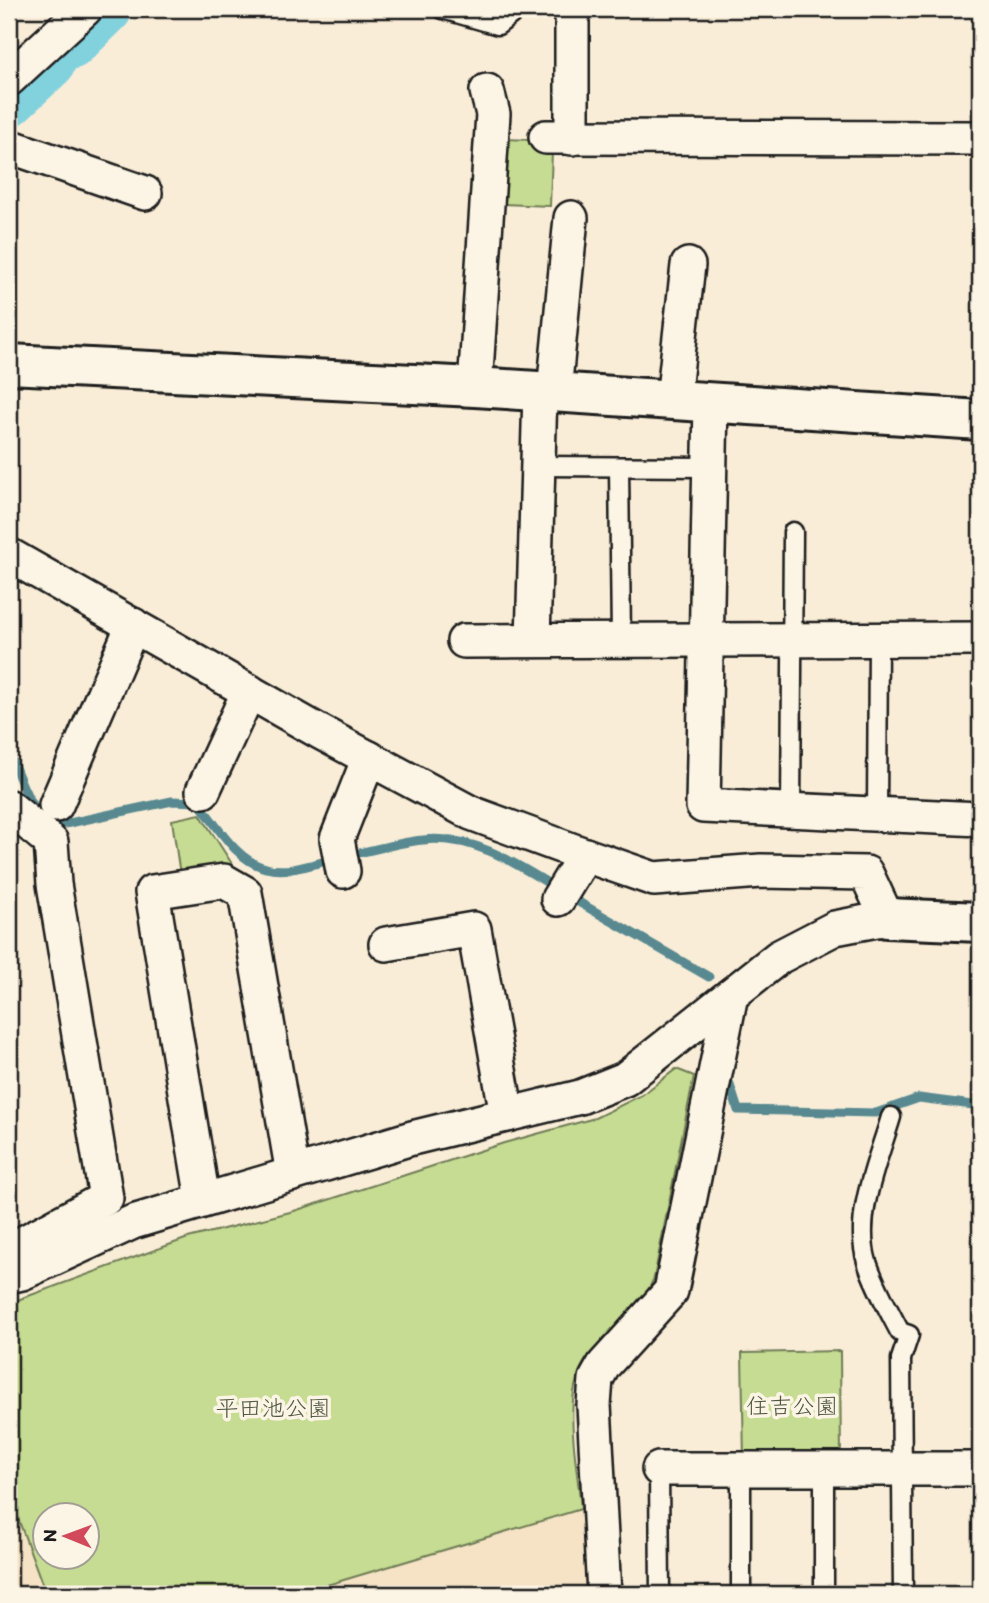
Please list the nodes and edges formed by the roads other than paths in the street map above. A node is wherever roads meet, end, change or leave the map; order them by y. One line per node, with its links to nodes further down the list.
1 (443, 9): 2 (lane)
2 (518, 9)
3 (572, 9): 7 (street)
4 (78, 12): 5 (street)
5 (9, 79)
6 (487, 91): 13 (street)
7 (980, 138)
8 (9, 146): 9 (street)
9 (145, 194)
10 (571, 218): 14 (street)
11 (688, 265): 15 (street)
12 (9, 365): 13 (street)
13 (475, 387): 14 (street)
14 (547, 391): 15 (street); 18 (street)
15 (673, 400): 16 (street)
16 (711, 402): 17 (street); 20 (street)
17 (980, 420)
18 (537, 466): 19 (lane); 29 (street)
19 (619, 467): 20 (lane); 24 (lane)
20 (710, 467): 25 (street)
21 (793, 531): 26 (lane)
22 (9, 555): 23 (street)
23 (133, 625): 31 (street); 34 (street)
24 (621, 639): 25 (street); 29 (street)
25 (704, 639): 26 (street); 36 (street)
26 (793, 639): 27 (street); 36 (lane)
27 (878, 639): 28 (street); 37 (lane)
28 (980, 639)
29 (533, 640): 30 (street)
30 (464, 641)
31 (249, 691): 32 (street); 33 (street)
32 (369, 758): 39 (street); 40 (street)
33 (203, 791)
34 (56, 805)
35 (9, 807): 48 (street)
36 (792, 810): 37 (street)
37 (877, 814): 38 (street)
38 (980, 819)
39 (343, 872)
40 (887, 918): 41 (street); 43 (street)
41 (980, 922)
42 (386, 944): 44 (street)
43 (731, 995): 44 (street); 54 (street)
44 (508, 1115): 46 (street)
45 (891, 1117): 51 (lane)
46 (293, 1174): 47 (street); 47 (street)
47 (203, 1200): 48 (street)
48 (13, 1262)
49 (659, 1469): 53 (street); 55 (lane)
50 (824, 1469): 51 (street); 53 (street); 57 (lane)
51 (902, 1469): 52 (street); 58 (lane)
52 (980, 1469)
53 (741, 1470): 56 (lane)
54 (604, 1594)
55 (660, 1594)
56 (741, 1594)
57 (824, 1594)
58 (903, 1594)

